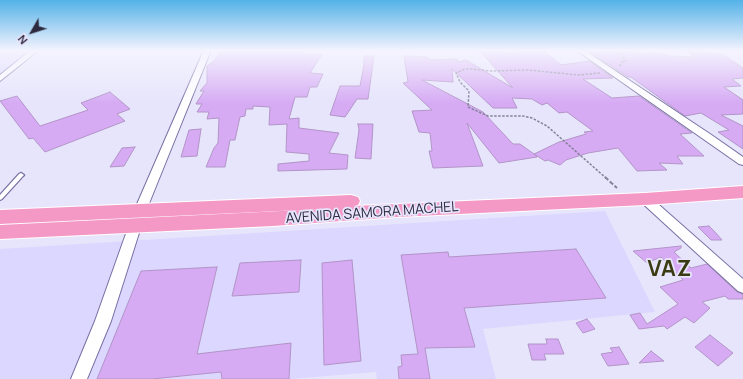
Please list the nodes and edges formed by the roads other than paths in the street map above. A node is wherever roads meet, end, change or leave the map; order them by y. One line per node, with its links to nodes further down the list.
1 (14, 68): 4 (street)
2 (201, 68): 12 (street)
3 (606, 68): 5 (street)
4 (0, 79)
5 (743, 162)
6 (21, 175): 9 (lane)
7 (743, 180): 12 (highway, AVENIDA SAMORA MACHEL)
8 (743, 192): 10 (highway, AVENIDA SAMORA MACHEL)
9 (0, 198)
10 (645, 199): 12 (highway, AVENIDA SAMORA MACHEL); 14 (street)
11 (0, 217): 12 (highway, AVENIDA SAMORA MACHEL)
12 (137, 218): 13 (highway, AVENIDA SAMORA MACHEL); 15 (street)
13 (0, 232)
14 (743, 287)
15 (79, 379)

